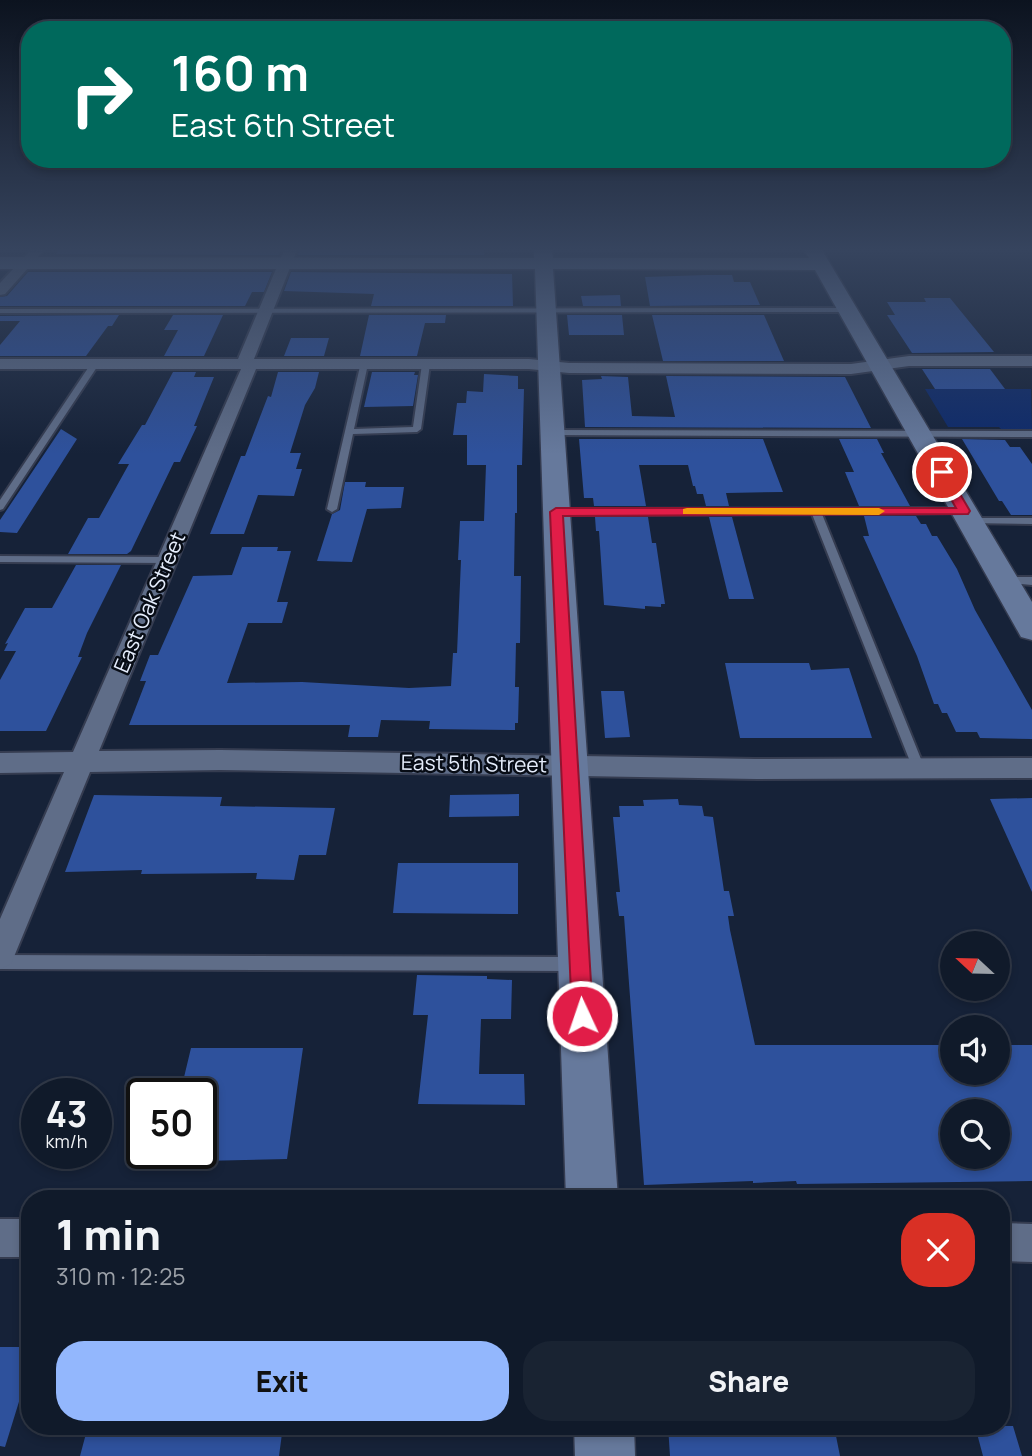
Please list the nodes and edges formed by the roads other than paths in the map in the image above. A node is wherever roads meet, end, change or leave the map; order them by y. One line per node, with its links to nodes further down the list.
1 (262, 318): 7 (street, East Oak Street)
2 (548, 318): 11 (main road)
3 (853, 318): 10 (main road)
4 (1032, 361): 10 (street)
5 (0, 364): 6 (street)
6 (95, 364): 7 (street); 16 (lane)
7 (250, 364): 8 (street); 23 (street, East Oak Street)
8 (365, 364): 9 (street); 12 (lane)
9 (426, 364): 11 (street); 12 (lane)
10 (880, 365): 11 (street); 14 (main road)
11 (559, 367): 13 (main road)
12 (349, 432): 17 (lane)
13 (552, 433): 14 (lane); 18 (main road)
14 (919, 434): 15 (lane); 20 (main road)
15 (1032, 434)
16 (0, 507)
17 (332, 509)
18 (556, 512): 19 (lane); 29 (main road)
19 (816, 512): 20 (lane); 31 (lane)
20 (967, 516): 21 (lane); 24 (main road)
21 (1032, 521)
22 (0, 559): 23 (lane)
23 (167, 560): 27 (street, East Oak Street)
24 (1004, 580): 25 (lane); 26 (main road)
25 (1032, 581)
26 (1032, 629)
27 (82, 762): 28 (street, East 5th Street); 29 (street, East 5th Street); 32 (street, East Oak Street)
28 (0, 763)
29 (569, 765): 31 (street, East 5th Street); 34 (main road)
30 (1032, 768): 31 (street, East 5th Street)
31 (919, 769)
32 (0, 954)
33 (0, 962): 34 (lane)
34 (580, 964): 35 (main road)
35 (592, 1190)
36 (0, 1238): 37 (street)
37 (21, 1238)
38 (1010, 1242): 39 (street)
39 (1032, 1242)
40 (605, 1435): 41 (main road)
41 (606, 1456)

